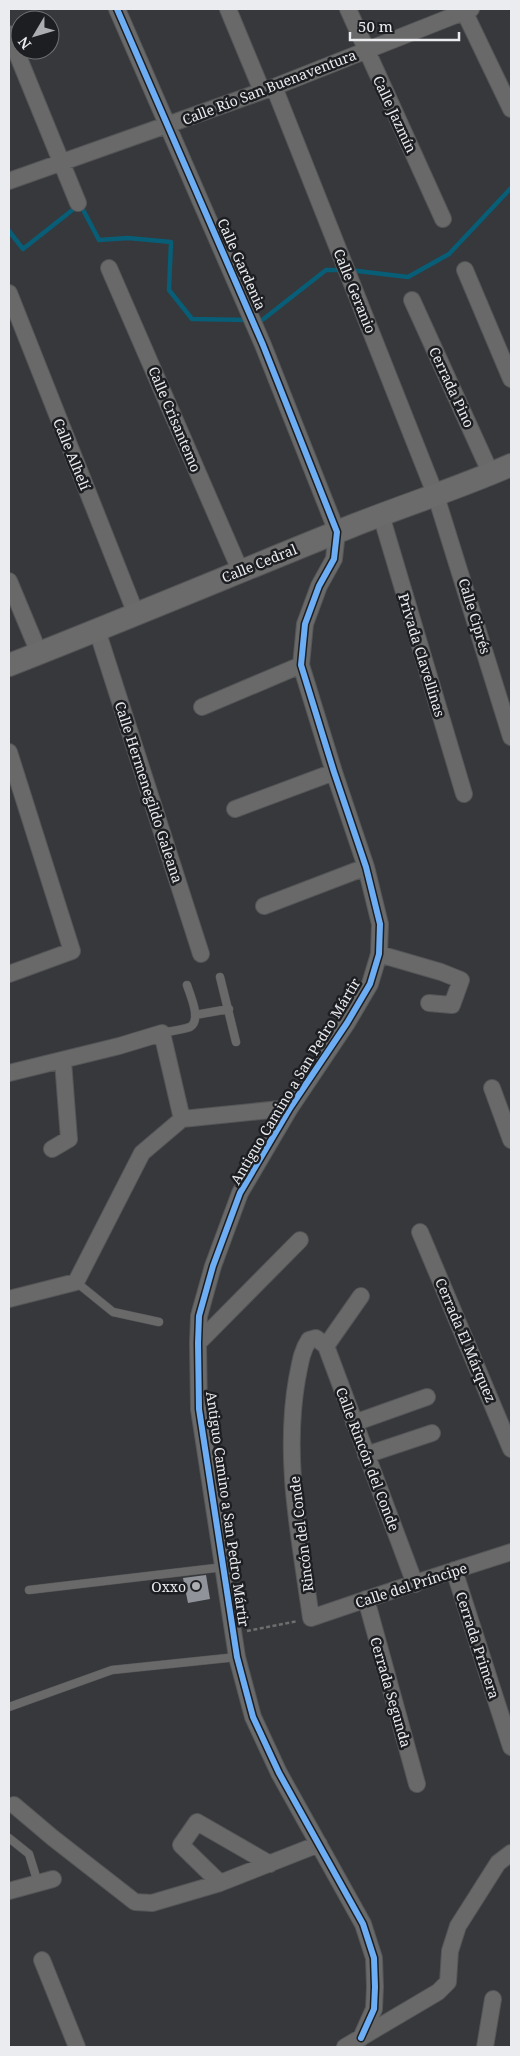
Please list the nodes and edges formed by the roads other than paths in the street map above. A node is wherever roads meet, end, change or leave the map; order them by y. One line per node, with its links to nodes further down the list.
1 (117, 9): 9 (street, Calle Gardenia)
2 (228, 9): 7 (street, Calle Geranio)
3 (348, 9): 6 (street, Calle Jazmín)
4 (466, 10): 6 (street, Calle Río San Buenaventura); 8 (street)
5 (9, 34): 10 (street)
6 (365, 50): 7 (street, Calle Río San Buenaventura); 13 (street, Calle Jazmín)
7 (268, 89): 9 (street, Calle Río San Buenaventura); 20 (street, Calle Geranio)
8 (511, 109)
9 (167, 126): 10 (street, Calle Río San Buenaventura); 22 (street, Calle Gardenia)
10 (62, 161): 11 (street, Calle Río San Buenaventura); 12 (street)
11 (9, 181)
12 (78, 203)
13 (443, 219)
14 (109, 268): 23 (street, Calle Crisantemo)
15 (465, 270): 18 (street)
16 (9, 293): 25 (street, Calle Alhelí)
17 (412, 300): 19 (street, Cerrada Pino)
18 (511, 379)
19 (501, 469): 20 (street, Calle Cedral)
20 (436, 496): 21 (street, Calle Cedral); 31 (street, Calle Ciprés)
21 (381, 515): 22 (street, Calle Cedral); 34 (street, Privada Clavellinas)
22 (337, 532): 23 (street, Calle Cedral); 29 (street, Antiguo Camino a San Pedro Mártir)
23 (240, 570): 25 (street, Calle Cedral)
24 (9, 582): 27 (street)
25 (136, 614): 26 (street, Calle Cedral)
26 (97, 630): 27 (street, Calle Cedral); 38 (street, Calle Hermenegildo Galeana)
27 (39, 653): 28 (street, Calle Cedral)
28 (9, 665)
29 (302, 665): 30 (street); 33 (street, Antiguo Camino a San Pedro Mártir)
30 (202, 707)
31 (511, 737)
32 (9, 752): 40 (street)
33 (334, 772): 35 (street); 36 (street, Antiguo Camino a San Pedro Mártir)
34 (464, 794)
35 (235, 809)
36 (366, 867): 37 (street); 39 (street, Antiguo Camino a San Pedro Mártir)
37 (264, 906)
38 (202, 954)
39 (379, 954): 43 (street); 51 (street, Antiguo Camino a San Pedro Mártir)
40 (9, 974)
41 (220, 977): 44 (lane)
42 (187, 985): 45 (lane)
43 (428, 1003)
44 (229, 1009): 45 (lane); 47 (lane)
45 (195, 1015): 46 (lane)
46 (162, 1033): 48 (street); 52 (street)
47 (236, 1042)
48 (63, 1060): 49 (street); 54 (street)
49 (9, 1073)
50 (492, 1088): 53 (street)
51 (290, 1108): 52 (street); 62 (street, Antiguo Camino a San Pedro Mártir)
52 (182, 1119): 57 (street)
53 (511, 1140)
54 (52, 1148)
55 (420, 1232): 66 (street, Cerrada El Márquez)
56 (300, 1240): 62 (street)
57 (76, 1282): 59 (street); 60 (lane)
58 (362, 1296): 61 (street, Rincón del Conde)
59 (9, 1299)
60 (159, 1322)
61 (321, 1342): 64 (street, Calle Rincón del Conde); 74 (street, Rincón del Conde)
62 (198, 1343): 69 (street, Antiguo Camino a San Pedro Mártir)
63 (427, 1397): 64 (street)
64 (354, 1423): 67 (street, Calle Rincón del Conde)
65 (432, 1433): 67 (street)
66 (511, 1449)
67 (366, 1455): 71 (street, Calle Rincón del Conde)
68 (511, 1552): 70 (street, Calle del Príncipe)
69 (224, 1567): 72 (lane); 75 (street, Antiguo Camino a San Pedro Mártir)
70 (454, 1570): 71 (street, Calle del Príncipe); 77 (street, Cerrada Primera)
71 (415, 1584): 73 (street, Calle del Príncipe)
72 (29, 1590)
73 (366, 1599): 74 (street, Calle del Príncipe); 78 (street, Cerrada Segunda)
74 (311, 1618)
75 (236, 1657): 76 (lane); 81 (street, Antiguo Camino a San Pedro Mártir)
76 (9, 1706)
77 (511, 1747)
78 (417, 1784)
79 (14, 1805): 85 (street)
80 (9, 1838): 84 (lane)
81 (319, 1844): 83 (street); 89 (street, Antiguo Camino a San Pedro Mártir)
82 (511, 1853): 89 (street)
83 (270, 1864): 85 (street); 85 (street)
84 (46, 1881): 86 (street)
85 (220, 1883)
86 (9, 1891)
87 (42, 1960): 90 (street)
88 (493, 1999): 92 (street)
89 (362, 2038): 91 (street)
90 (77, 2047)
91 (345, 2047)
92 (485, 2047)

